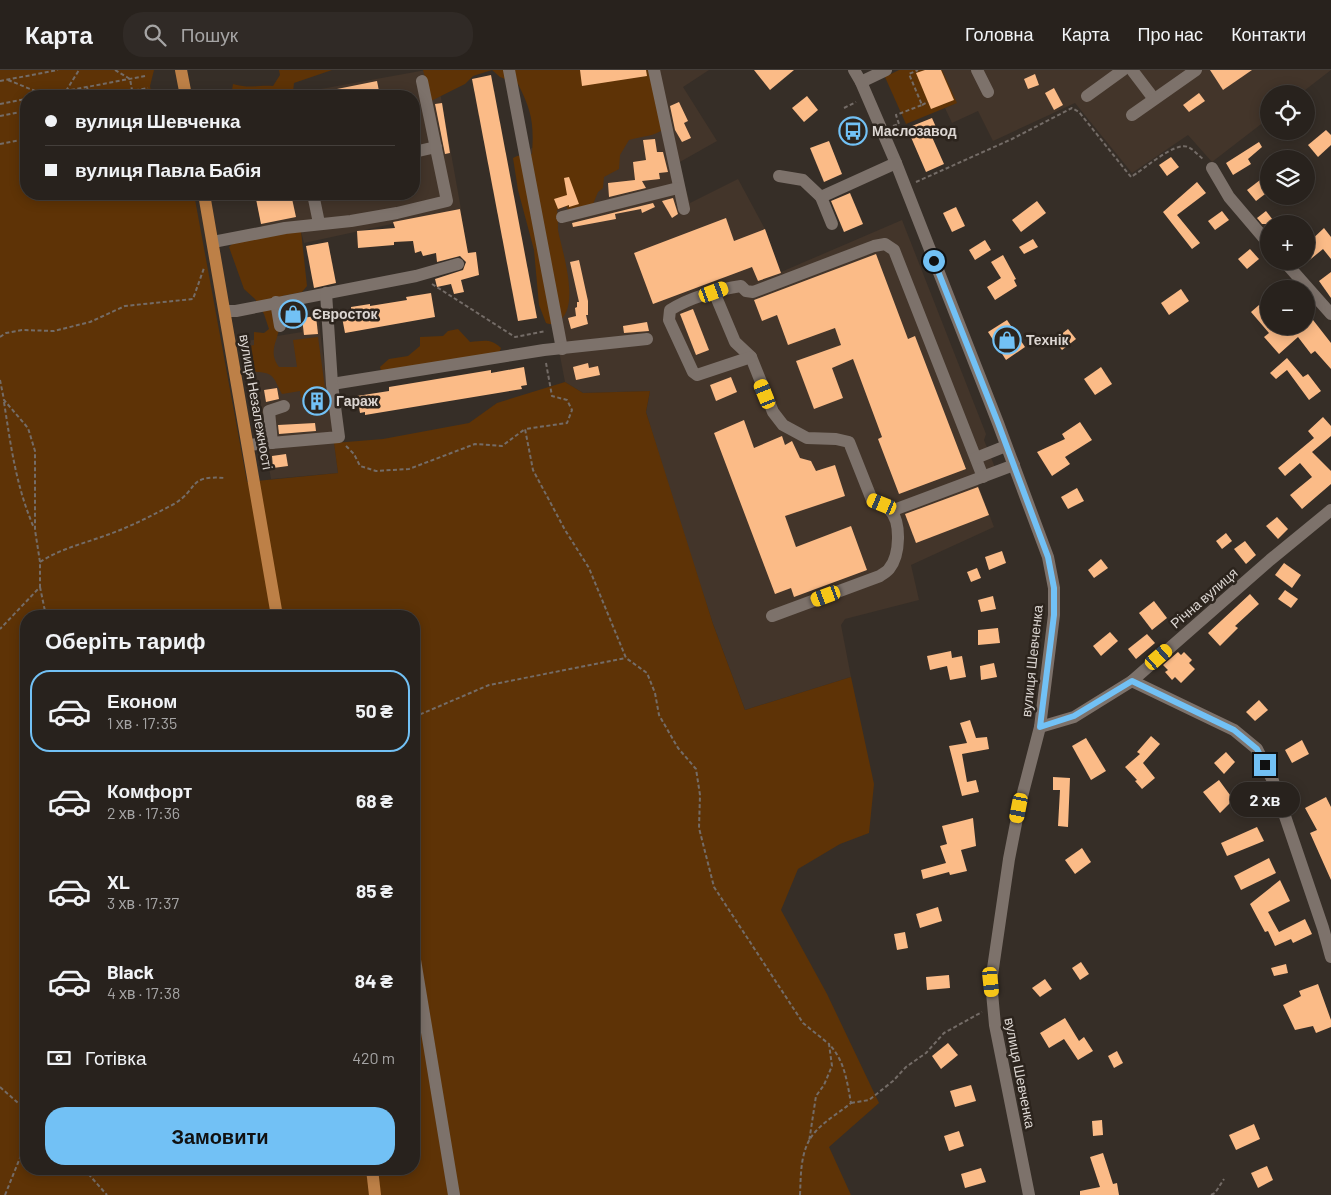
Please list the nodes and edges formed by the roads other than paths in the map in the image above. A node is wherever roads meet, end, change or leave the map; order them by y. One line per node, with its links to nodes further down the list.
1 (509, 70): 41 (street)
2 (654, 70): 22 (street)
3 (854, 70): 11 (street, вулиця Шевченка)
4 (886, 70): 11 (street)
5 (977, 70): 13 (street)
6 (1123, 70): 14 (street)
7 (1132, 70): 15 (street)
8 (1196, 70): 15 (street)
9 (184, 71): 12 (main road)
10 (422, 81): 17 (street)
11 (861, 82): 19 (street, вулиця Шевченка)
12 (186, 90)
13 (988, 92)
14 (1087, 96)
15 (1154, 99): 16 (street)
16 (1132, 115)
17 (436, 147): 18 (street); 28 (street)
18 (420, 151)
19 (896, 163): 23 (street); 47 (street, вулиця Шевченка)
20 (1212, 168): 30 (street)
21 (779, 176): 23 (street)
22 (678, 188): 26 (street); 27 (street)
23 (821, 197): 29 (street)
24 (205, 200): 31 (main road, вулиця Незалежності)
25 (314, 200): 28 (street)
26 (684, 209)
27 (562, 217)
28 (319, 223): 31 (street)
29 (832, 224)
30 (1260, 233)
31 (213, 242): 37 (main road, вулиця Незалежності)
32 (458, 264): 35 (street)
33 (1292, 270): 38 (street)
34 (714, 292): 42 (street); 42 (street); 48 (street)
35 (326, 293): 36 (street); 43 (street)
36 (276, 302): 37 (street); 39 (street)
37 (225, 311): 46 (main road, вулиця Незалежності)
38 (1331, 314)
39 (280, 326)
40 (647, 339): 41 (street)
41 (562, 349): 43 (street)
42 (751, 357): 52 (street)
43 (332, 384): 45 (street)
44 (284, 406): 45 (street)
45 (272, 442): 46 (street)
46 (248, 445): 53 (main road, вулиця Незалежності)
47 (1006, 446): 48 (street); 49 (street, вулиця Шевченка)
48 (976, 458): 50 (street)
49 (1014, 465): 50 (street); 56 (street, вулиця Шевченка)
50 (983, 477): 52 (street)
51 (1331, 510): 55 (street, Річна вулиця)
52 (891, 511): 54 (street)
53 (277, 610)
54 (772, 616)
55 (1132, 681): 56 (street, Річна вулиця); 57 (street)
56 (1040, 727): 62 (street, вулиця Шевченка)
57 (1331, 957)
58 (420, 990): 61 (street)
59 (373, 1175): 60 (main road)
60 (375, 1195)
61 (454, 1195)
62 (1029, 1195)

